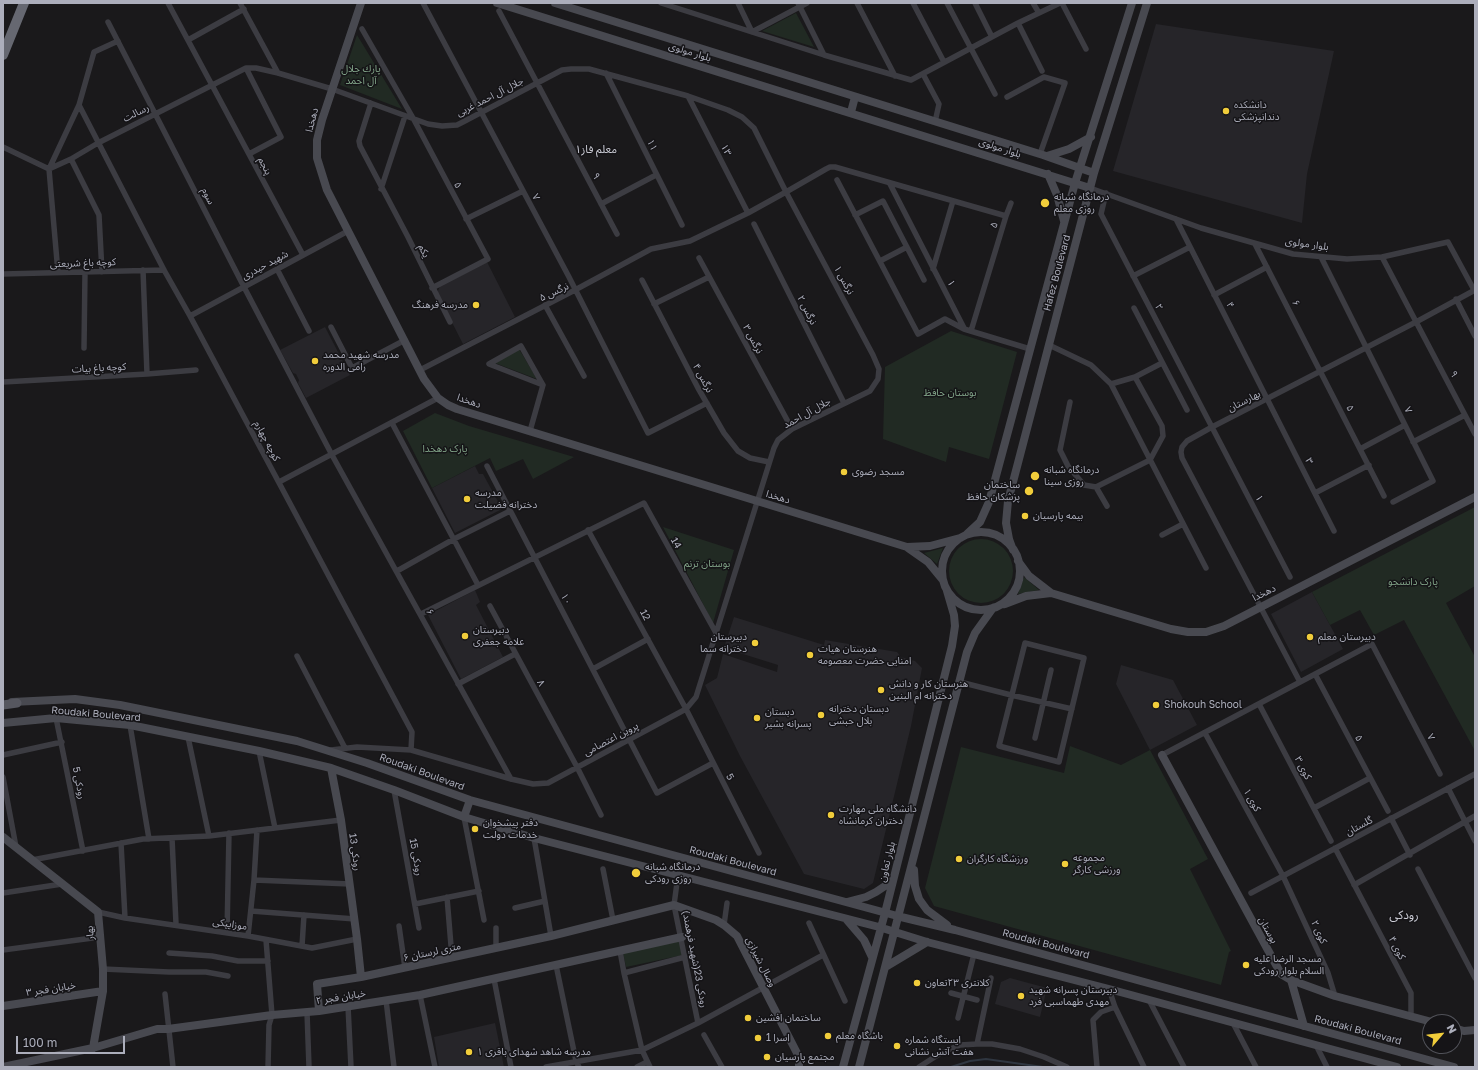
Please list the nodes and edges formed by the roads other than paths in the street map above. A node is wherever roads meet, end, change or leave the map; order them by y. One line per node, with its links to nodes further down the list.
1 (24, 3): 33 (highway)
2 (168, 3): 29 (street, پنجم)
3 (240, 3): 21 (street)
4 (361, 3): 45 (main road, دهخدا)
5 (424, 3): 52 (street)
6 (555, 3): 48 (main road, بلوار مولوی)
7 (661, 3): 22 (street)
8 (681, 3): 22 (street)
9 (739, 3): 27 (street)
10 (806, 3): 19 (street)
11 (856, 3): 42 (street)
12 (913, 3): 35 (street)
13 (947, 3): 31 (street)
14 (975, 3): 28 (street)
15 (1033, 3): 23 (street)
16 (1061, 3): 23 (street); 32 (street)
17 (1132, 3): 58 (main road, Hafez Boulevard)
18 (1147, 3): 66 (main road, Hafez Boulevard)
19 (799, 5): 27 (street); 34 (street)
20 (498, 7): 43 (street, ۹); 53 (main road, بلوار مولوی)
21 (244, 9): 29 (street); 39 (street)
22 (684, 10): 27 (street)
23 (1038, 13): 25 (street)
24 (108, 22): 30 (street, سوم)
25 (1018, 23): 28 (street); 38 (street)
26 (362, 29): 56 (street)
27 (752, 32): 34 (street)
28 (992, 37): 31 (street)
29 (188, 40): 44 (street, پنجم)
30 (118, 41): 51 (street); 54 (street, سوم)
31 (970, 48): 35 (street); 46 (street)
32 (1086, 49)
33 (3, 55)
34 (824, 55): 42 (street)
35 (944, 62): 41 (street)
36 (246, 68): 39 (street); 44 (street, رسالت); 61 (street)
37 (562, 70): 40 (street, نرگس ۱); 43 (street, جلال آل احمد غربی)
38 (1042, 71)
39 (278, 73): 45 (street)
40 (606, 73): 47 (street, نرگس ۱); 68 (street, ۱۱)
41 (923, 74): 42 (street); 57 (street)
42 (895, 76)
43 (538, 83): 52 (street, جلال آل احمد غربی); 79 (street, ۹)
44 (211, 85): 54 (street, رسالت); 61 (street, پنجم)
45 (332, 89): 50 (street, جلال آل احمد غربی); 88 (main road, دهخدا)
46 (995, 94)
47 (688, 96): 75 (street, نرگس ۱); 80 (street, ۱۳)
48 (855, 97): 53 (main road); 57 (main road, بلوار مولوی)
49 (1007, 97): 62 (street)
50 (371, 103): 55 (street, جلال آل احمد غربی); 72 (street, یکم)
51 (79, 105): 59 (street, کوچه چهارم); 65 (street)
52 (482, 112): 56 (street, جلال آل احمد غربی); 74 (street, ۷)
53 (851, 112): 67 (main road, بلوار مولوی)
54 (155, 114): 59 (street, رسالت); 111 (street, سوم)
55 (405, 116): 56 (street, جلال آل احمد غربی); 72 (street)
56 (413, 118): 83 (street, ۵)
57 (935, 122): 62 (main road, بلوار مولوی)
58 (1091, 136): 62 (main road); 64 (main road, Hafez Boulevard)
59 (98, 143): 63 (street, رسالت); 102 (street, کوچه چهارم)
60 (3, 147): 65 (street)
61 (249, 154): 93 (street, پنجم)
62 (1043, 155): 64 (main road, بلوار مولوی)
63 (71, 159): 65 (street, رسالت); 104 (street)
64 (1080, 168): 66 (main road, بلوار مولوی); 70 (main road, Hafez Boulevard)
65 (48, 169): 105 (street)
66 (1094, 173): 73 (main road, Hafez Boulevard)
67 (1048, 174): 70 (main road, بلوار مولوی); 85 (main road)
68 (656, 175): 79 (street); 87 (street, ۱۱)
69 (836, 180): 81 (street)
70 (1075, 183): 73 (main road, بلوار مولوی); 85 (main road, Hafez Boulevard)
71 (890, 184): 75 (street, ۵); 77 (street, ۵); 99 (street, ۱)
72 (381, 188): 112 (street, یکم)
73 (1090, 188): 76 (street, بلوار مولوی); 129 (main road, Hafez Boulevard)
74 (523, 191): 83 (street); 113 (street, ۷)
75 (786, 192): 80 (street, ۵); 140 (street, نرگس ۱)
76 (1106, 193): 84 (street, بلوار مولوی); 107 (street, ۲)
77 (953, 201): 82 (street, ۵); 99 (street)
78 (1011, 203): 82 (street)
79 (601, 204): 89 (street, ۹)
80 (748, 213): 113 (street, ۵)
81 (855, 215): 91 (street); 97 (street)
82 (1006, 216): 126 (street, ۵)
83 (466, 219): 112 (street, ۵)
84 (1176, 219): 90 (street, بلوار مولوی); 92 (street, ۴)
85 (1064, 223): 132 (main road, Hafez Boulevard)
86 (754, 224): 148 (street, نرگس ۲)
87 (682, 226)
88 (348, 231): 93 (street, شهید حیدری); 128 (main road, دهخدا)
89 (617, 234)
90 (1255, 244): 94 (street, بلوار مولوی); 98 (street, ۶)
91 (907, 247): 97 (street); 110 (street)
92 (1190, 247): 107 (street); 115 (street, ۴)
93 (303, 255): 100 (street, شهید حیدری)
94 (1321, 257): 95 (street, بلوار مولوی); 130 (street)
95 (1382, 257): 114 (street, بلوار مولوی); 122 (street)
96 (699, 258): 108 (street, نرگس ۳)
97 (880, 261): 124 (street)
98 (1267, 267): 115 (street); 136 (street, ۶)
99 (933, 268): 124 (street, ۱)
100 (277, 269): 111 (street, شهید حیدری); 125 (street)
101 (143, 270): 102 (street, کوچه باغ شریعتی); 104 (street, کوچه باغ شریعتی); 137 (street)
102 (164, 270): 120 (street, کوچه چهارم)
103 (85, 272): 104 (street, کوچه باغ شریعتی); 105 (street, کوچه باغ شریعتی); 131 (street)
104 (102, 272)
105 (58, 273): 106 (street, کوچه باغ شریعتی)
106 (3, 274)
107 (1133, 276): 153 (street, ۲)
108 (709, 277): 117 (street); 154 (street, نرگس ۳)
109 (642, 280): 117 (street, نرگس ۴)
110 (924, 280)
111 (244, 287): 120 (street, شهید حیدری); 159 (street, سوم)
112 (432, 288): 121 (street, یکم)
113 (575, 290): 118 (street, نرگس ۵); 147 (street, نرگس ۵)
114 (1475, 290): 116 (street, بهارستان)
115 (1214, 295): 145 (street, ۴)
116 (1456, 299): 122 (street, بهارستان); 127 (street)
117 (654, 304): 147 (street, نرگس ۴)
118 (545, 305): 135 (street, نرگس ۵); 138 (street)
119 (1134, 308): 133 (street)
120 (190, 316): 164 (street, کوچه چهارم)
121 (450, 322)
122 (1416, 322): 130 (street, بهارستان); 150 (street, ۹)
123 (331, 327): 128 (street)
124 (964, 329): 126 (street)
125 (309, 331)
126 (971, 331): 132 (street)
127 (1475, 336)
128 (405, 340): 135 (main road, دهخدا)
129 (1049, 345): 142 (street); 180 (main road, Hafez Boulevard)
130 (1367, 347): 136 (street, بهارستان); 152 (street, ۷)
131 (84, 348)
132 (1030, 349): 177 (main road, Hafez Boulevard)
133 (1162, 363): 139 (street); 149 (street)
134 (196, 370): 137 (street, کوچه باغ بیات)
135 (420, 370): 144 (main road, دهخدا)
136 (1321, 371): 145 (street, بهارستان); 158 (street, ۵)
137 (147, 374): 141 (street, کوچه باغ بیات)
138 (584, 376)
139 (1135, 377): 142 (street); 160 (street)
140 (878, 379): 148 (street, جلال آل احمد)
141 (3, 382)
142 (1111, 384): 160 (street)
143 (543, 385): 143 (street); 155 (street)
144 (438, 398): 151 (street); 155 (main road, دهخدا)
145 (1267, 400): 153 (street, بهارستان); 166 (street, ۳)
146 (1070, 402): 165 (street)
147 (707, 403): 161 (street, نرگس ۴)
148 (844, 403): 154 (street, جلال آل احمد)
149 (1187, 410)
150 (1465, 415): 156 (street, ۹); 157 (street)
151 (392, 423): 159 (street); 178 (street)
152 (1405, 425): 157 (street, ۷); 158 (street)
153 (1212, 427): 185 (street, ۱); 191 (street, بهارستان)
154 (792, 429): 161 (street, جلال آل احمد)
155 (530, 431): 169 (main road, دهخدا)
156 (1475, 434)
157 (1413, 442): 170 (street, ۷)
158 (1360, 449): 162 (street, ۵)
159 (332, 455): 164 (street); 184 (street, ۶)
160 (1150, 460): 165 (street); 173 (street)
161 (769, 462): 169 (street, جلال آل احمد)
162 (1368, 465): 166 (street); 167 (street, ۵)
163 (487, 466): 172 (street, ۱۰)
164 (279, 482): 222 (street, کوچه چهارم)
165 (1096, 487): 171 (street)
166 (1315, 493): 175 (street, ۳)
167 (1384, 496)
168 (1475, 496): 191 (main road, دهخدا)
169 (757, 502): 179 (main road, دهخدا); 194 (street, پروین اعتصامی)
170 (1393, 502)
171 (1107, 506)
172 (510, 511): 178 (street); 181 (street, ۱۰)
173 (1183, 524): 176 (street); 183 (street)
174 (588, 530): 181 (street); 194 (street, 14); 195 (street, 12)
175 (1334, 530)
176 (1162, 535)
177 (963, 536): 179 (main road); 180 (main road); 186 (main road)
178 (454, 539): 184 (street); 187 (street)
179 (907, 547): 186 (main road)
180 (1013, 550): 182 (main road)
181 (534, 557): 187 (street); 198 (street, ۱۰)
182 (1018, 561): 189 (main road); 192 (main road)
183 (1206, 568)
184 (397, 570): 193 (street, ۶)
185 (1290, 577)
186 (943, 580): 188 (main road)
187 (478, 585): 193 (street)
188 (947, 591): 192 (main road); 266 (main road, بلوار تعاون)
189 (1050, 593): 191 (main road, دهخدا); 192 (main road)
190 (490, 606): 196 (street, ۸)
191 (1260, 606): 202 (street, بهارستان)
192 (997, 607): 201 (main road)
193 (421, 614): 203 (street, ۶)
194 (716, 633): 211 (street, پروین اعتصامی)
195 (648, 639): 198 (street); 211 (street, 12)
196 (515, 654): 203 (street); 228 (street, ۸)
197 (297, 656): 220 (street)
198 (593, 669): 218 (street, ۱۰)
199 (1051, 670): 207 (street)
200 (1315, 674): 202 (street); 229 (street, ۷); 232 (street, ۵)
201 (960, 682): 204 (street); 261 (main road)
202 (1300, 682): 208 (street)
203 (458, 684): 233 (street, ۶)
204 (1011, 696): 207 (street); 210 (street); 210 (street)
205 (3, 701): 206 (main road, Roudaki Boulevard)
206 (17, 703): 209 (main road); 221 (main road, Roudaki Boulevard)
207 (1044, 703): 210 (street); 217 (street)
208 (1259, 704): 215 (street); 237 (street, کوی ۳)
209 (3, 705)
210 (1072, 709)
211 (686, 710): 218 (street, پروین اعتصامی); 226 (street, 5)
212 (56, 718): 213 (main road, Roudaki Boulevard); 214 (main road, Roudaki Boulevard); 219 (street, رودکی 5)
213 (3, 723)
214 (130, 726): 216 (main road, Roudaki Boulevard); 252 (street)
215 (1204, 733): 225 (street); 267 (street, کوی ۱)
216 (188, 737): 223 (main road, Roudaki Boulevard); 248 (street)
217 (1035, 738)
218 (630, 739): 226 (street, ۱۰); 228 (street, پروین اعتصامی)
219 (62, 742): 224 (street); 258 (street, رودکی 5)
220 (345, 748): 221 (street, پروین اعتصامی); 222 (street, پروین اعتصامی)
221 (329, 750): 236 (main road, Roudaki Boulevard)
222 (411, 750): 233 (street, پروین اعتصامی)
223 (259, 751): 227 (main road, Roudaki Boulevard); 245 (street)
224 (3, 755)
225 (1162, 755): 330 (main road, بوستان)
226 (713, 763): 259 (street, 5)
227 (331, 768): 235 (main road, Roudaki Boulevard); 243 (main road, رودکی 13)
228 (578, 768): 233 (street, پروین اعتصامی); 239 (street, ۸)
229 (1440, 774)
230 (1475, 774): 234 (street, گلستان)
231 (3, 777): 257 (street)
232 (1370, 778): 237 (street); 238 (street, ۵)
233 (511, 779)
234 (1448, 788): 242 (street, گلستان); 244 (street)
235 (394, 790): 241 (main road, Roudaki Boulevard); 279 (street, رودکی 15)
236 (470, 800): 241 (main road); 277 (main road, Roudaki Boulevard)
237 (1314, 808): 253 (street, کوی ۳)
238 (1388, 811)
239 (601, 815)
240 (1475, 816): 244 (street)
241 (464, 817): 251 (main road, Roudaki Boulevard); 272 (street)
242 (1392, 818): 256 (street, گلستان); 260 (street)
243 (341, 820): 245 (street); 270 (main road, رودکی 13)
244 (1465, 822): 254 (street); 260 (street)
245 (275, 828): 246 (street)
246 (257, 830): 247 (street); 268 (street)
247 (229, 833): 248 (street); 301 (street)
248 (209, 836): 250 (street)
249 (3, 837): 257 (main road, بهار)
250 (172, 838): 252 (street); 293 (street)
251 (534, 838): 265 (main road, Roudaki Boulevard); 276 (street)
252 (149, 839): 255 (street)
253 (1331, 841)
254 (1475, 841)
255 (122, 843): 258 (street); 287 (street)
256 (1335, 848): 267 (street, گلستان); 271 (street, کوی ۴)
257 (16, 849): 262 (main road, بهار)
258 (83, 851): 262 (street)
259 (759, 853)
260 (1410, 854): 271 (street)
261 (914, 859): 286 (main road); 299 (main road)
262 (32, 860): 269 (main road, بهار)
263 (603, 869): 291 (street)
264 (1418, 869): 328 (street)
265 (678, 875): 280 (street, رودکی 23(شهید فرهمند)); 289 (main road, Roudaki Boulevard)
266 (894, 876): 277 (main road); 284 (main road, بلوار تعاون)
267 (1283, 876): 274 (street, گلستان); 337 (street, کوی ۲)
268 (254, 880): 270 (street); 282 (street)
269 (62, 884): 273 (street); 283 (main road, بهار)
270 (350, 884): 288 (main road, رودکی 13)
271 (1354, 885): 349 (street, کوی ۴)
272 (479, 891): 275 (street); 290 (street)
273 (3, 893)
274 (1251, 893)
275 (447, 897): 279 (street); 318 (street)
276 (545, 901): 281 (street); 303 (street)
277 (846, 902): 284 (main road, Roudaki Boulevard)
278 (727, 903): 294 (street)
279 (415, 904): 297 (street, رودکی 15)
280 (674, 905): 291 (main road); 294 (main road, وصال شیرازی); 305 (street, رودکی 23(شهید فرهمند))
281 (515, 908)
282 (250, 911): 285 (street); 302 (street)
283 (98, 912): 287 (street, موزاییکی); 304 (main road, بهار)
284 (885, 913): 286 (main road, Roudaki Boulevard); 296 (main road, بلوار تعاون)
285 (304, 915): 288 (street); 309 (street)
286 (899, 916): 299 (main road, Roudaki Boulevard); 300 (main road)
287 (125, 918): 293 (street, موزاییکی)
288 (355, 919): 306 (main road, رودکی 13)
289 (846, 919): 296 (main road, Roudaki Boulevard); 317 (main road)
290 (484, 920)
291 (613, 920): 303 (main road)
292 (809, 923): 315 (street)
293 (176, 924): 301 (street, موزاییکی)
294 (724, 925): 331 (main road, وصال شیرازی)
295 (398, 926): 322 (street)
296 (880, 927): 300 (main road, Roudaki Boulevard); 317 (main road, بلوار تعاون)
297 (419, 928)
298 (496, 928): 310 (street)
299 (955, 930): 354 (main road, Roudaki Boulevard)
300 (895, 931): 308 (main road); 321 (main road)
301 (227, 933): 302 (street, موزاییکی)
302 (248, 936): 307 (street, موزاییکی)
303 (551, 936): 310 (main road, ۶ متری لرستان)
304 (100, 937): 311 (street); 323 (main road, بهار)
305 (682, 937): 312 (main road, خیابان فجر ۲); 316 (street, رودکی 23(شهید فرهمند))
306 (357, 939): 309 (street, موزاییکی); 326 (main road, رودکی 13)
307 (266, 940): 309 (street, موزاییکی); 319 (street)
308 (927, 942): 314 (main road); 321 (main road)
309 (302, 946)
310 (496, 948): 318 (main road, ۶ متری لرستان)
311 (3, 950)
312 (620, 951): 320 (main road, خیابان فجر ۲); 324 (street)
313 (169, 953): 319 (street)
314 (974, 954): 332 (main road); 338 (street)
315 (823, 955): 331 (street); 342 (street)
316 (686, 957): 324 (street); 352 (street, رودکی 23(شهید فرهمند))
317 (872, 957): 379 (main road, بلوار تعاون)
318 (452, 958): 322 (main road, ۶ متری لرستان)
319 (268, 961): 348 (street)
320 (556, 965): 329 (main road, خیابان فجر ۲); 363 (street)
321 (886, 966): 380 (main road)
322 (405, 968): 326 (main road, ۶ متری لرستان)
323 (103, 969): 325 (street); 333 (main road, بهار)
324 (624, 973): 362 (street)
325 (228, 976)
326 (361, 978): 346 (main road, ۶ متری لرستان)
327 (991, 978): 359 (street)
328 (1475, 978)
329 (494, 979): 336 (main road, خیابان فجر ۲); 373 (street)
330 (1291, 980): 337 (main road, بوستان); 354 (main road)
331 (763, 987): 352 (street); 378 (main road, وصال شیرازی)
332 (1109, 989): 341 (main road); 345 (street)
333 (103, 991): 343 (main road, خیابان فجر ۳); 361 (main road, بهار)
334 (165, 994): 355 (street)
335 (951, 994): 338 (street)
336 (420, 995): 339 (main road, خیابان فجر ۲); 372 (street)
337 (1334, 996): 349 (main road, بوستان)
338 (963, 997): 340 (street); 350 (street)
339 (386, 1000): 344 (main road, خیابان فجر ۲); 371 (street)
340 (977, 1000)
341 (1149, 1000): 353 (main road); 385 (street)
342 (845, 1001)
343 (3, 1006)
344 (348, 1006): 346 (main road, خیابان فجر ۲); 370 (street)
345 (1115, 1007): 383 (street); 384 (street)
346 (319, 1011): 347 (main road, خیابان فجر ۲)
347 (307, 1012): 348 (main road, خیابان فجر ۲); 369 (street)
348 (272, 1015): 355 (main road, خیابان فجر ۲); 368 (street)
349 (1412, 1016): 351 (main road, بوستان)
350 (958, 1018)
351 (1422, 1019)
352 (698, 1023): 362 (street)
353 (1233, 1023): 360 (main road); 386 (street)
354 (1304, 1026): 389 (main road, Roudaki Boulevard)
355 (168, 1029): 361 (main road, خیابان فجر ۲); 367 (street)
356 (1462, 1030): 357 (main road)
357 (1475, 1030)
358 (704, 1035): 377 (street)
359 (977, 1044): 381 (street); 382 (street)
360 (1316, 1045): 387 (street); 388 (main road)
361 (93, 1048): 364 (main road, خیابان فجر ۲)
362 (642, 1050): 363 (street); 365 (street)
363 (576, 1061): 374 (street); 375 (street)
364 (32, 1064): 366 (main road, خیابان فجر ۲)
365 (649, 1064): 376 (street)
366 (3, 1067)
367 (173, 1067)
368 (268, 1067)
369 (309, 1067)
370 (351, 1067)
371 (394, 1067)
372 (435, 1067)
373 (511, 1067)
374 (546, 1067)
375 (579, 1067)
376 (637, 1067)
377 (722, 1067)
378 (799, 1067)
379 (843, 1067)
380 (859, 1067)
381 (919, 1067)
382 (1067, 1067)
383 (1097, 1067)
384 (1144, 1067)
385 (1184, 1067)
386 (1256, 1067)
387 (1327, 1067)
388 (1397, 1067)
389 (1454, 1067)

